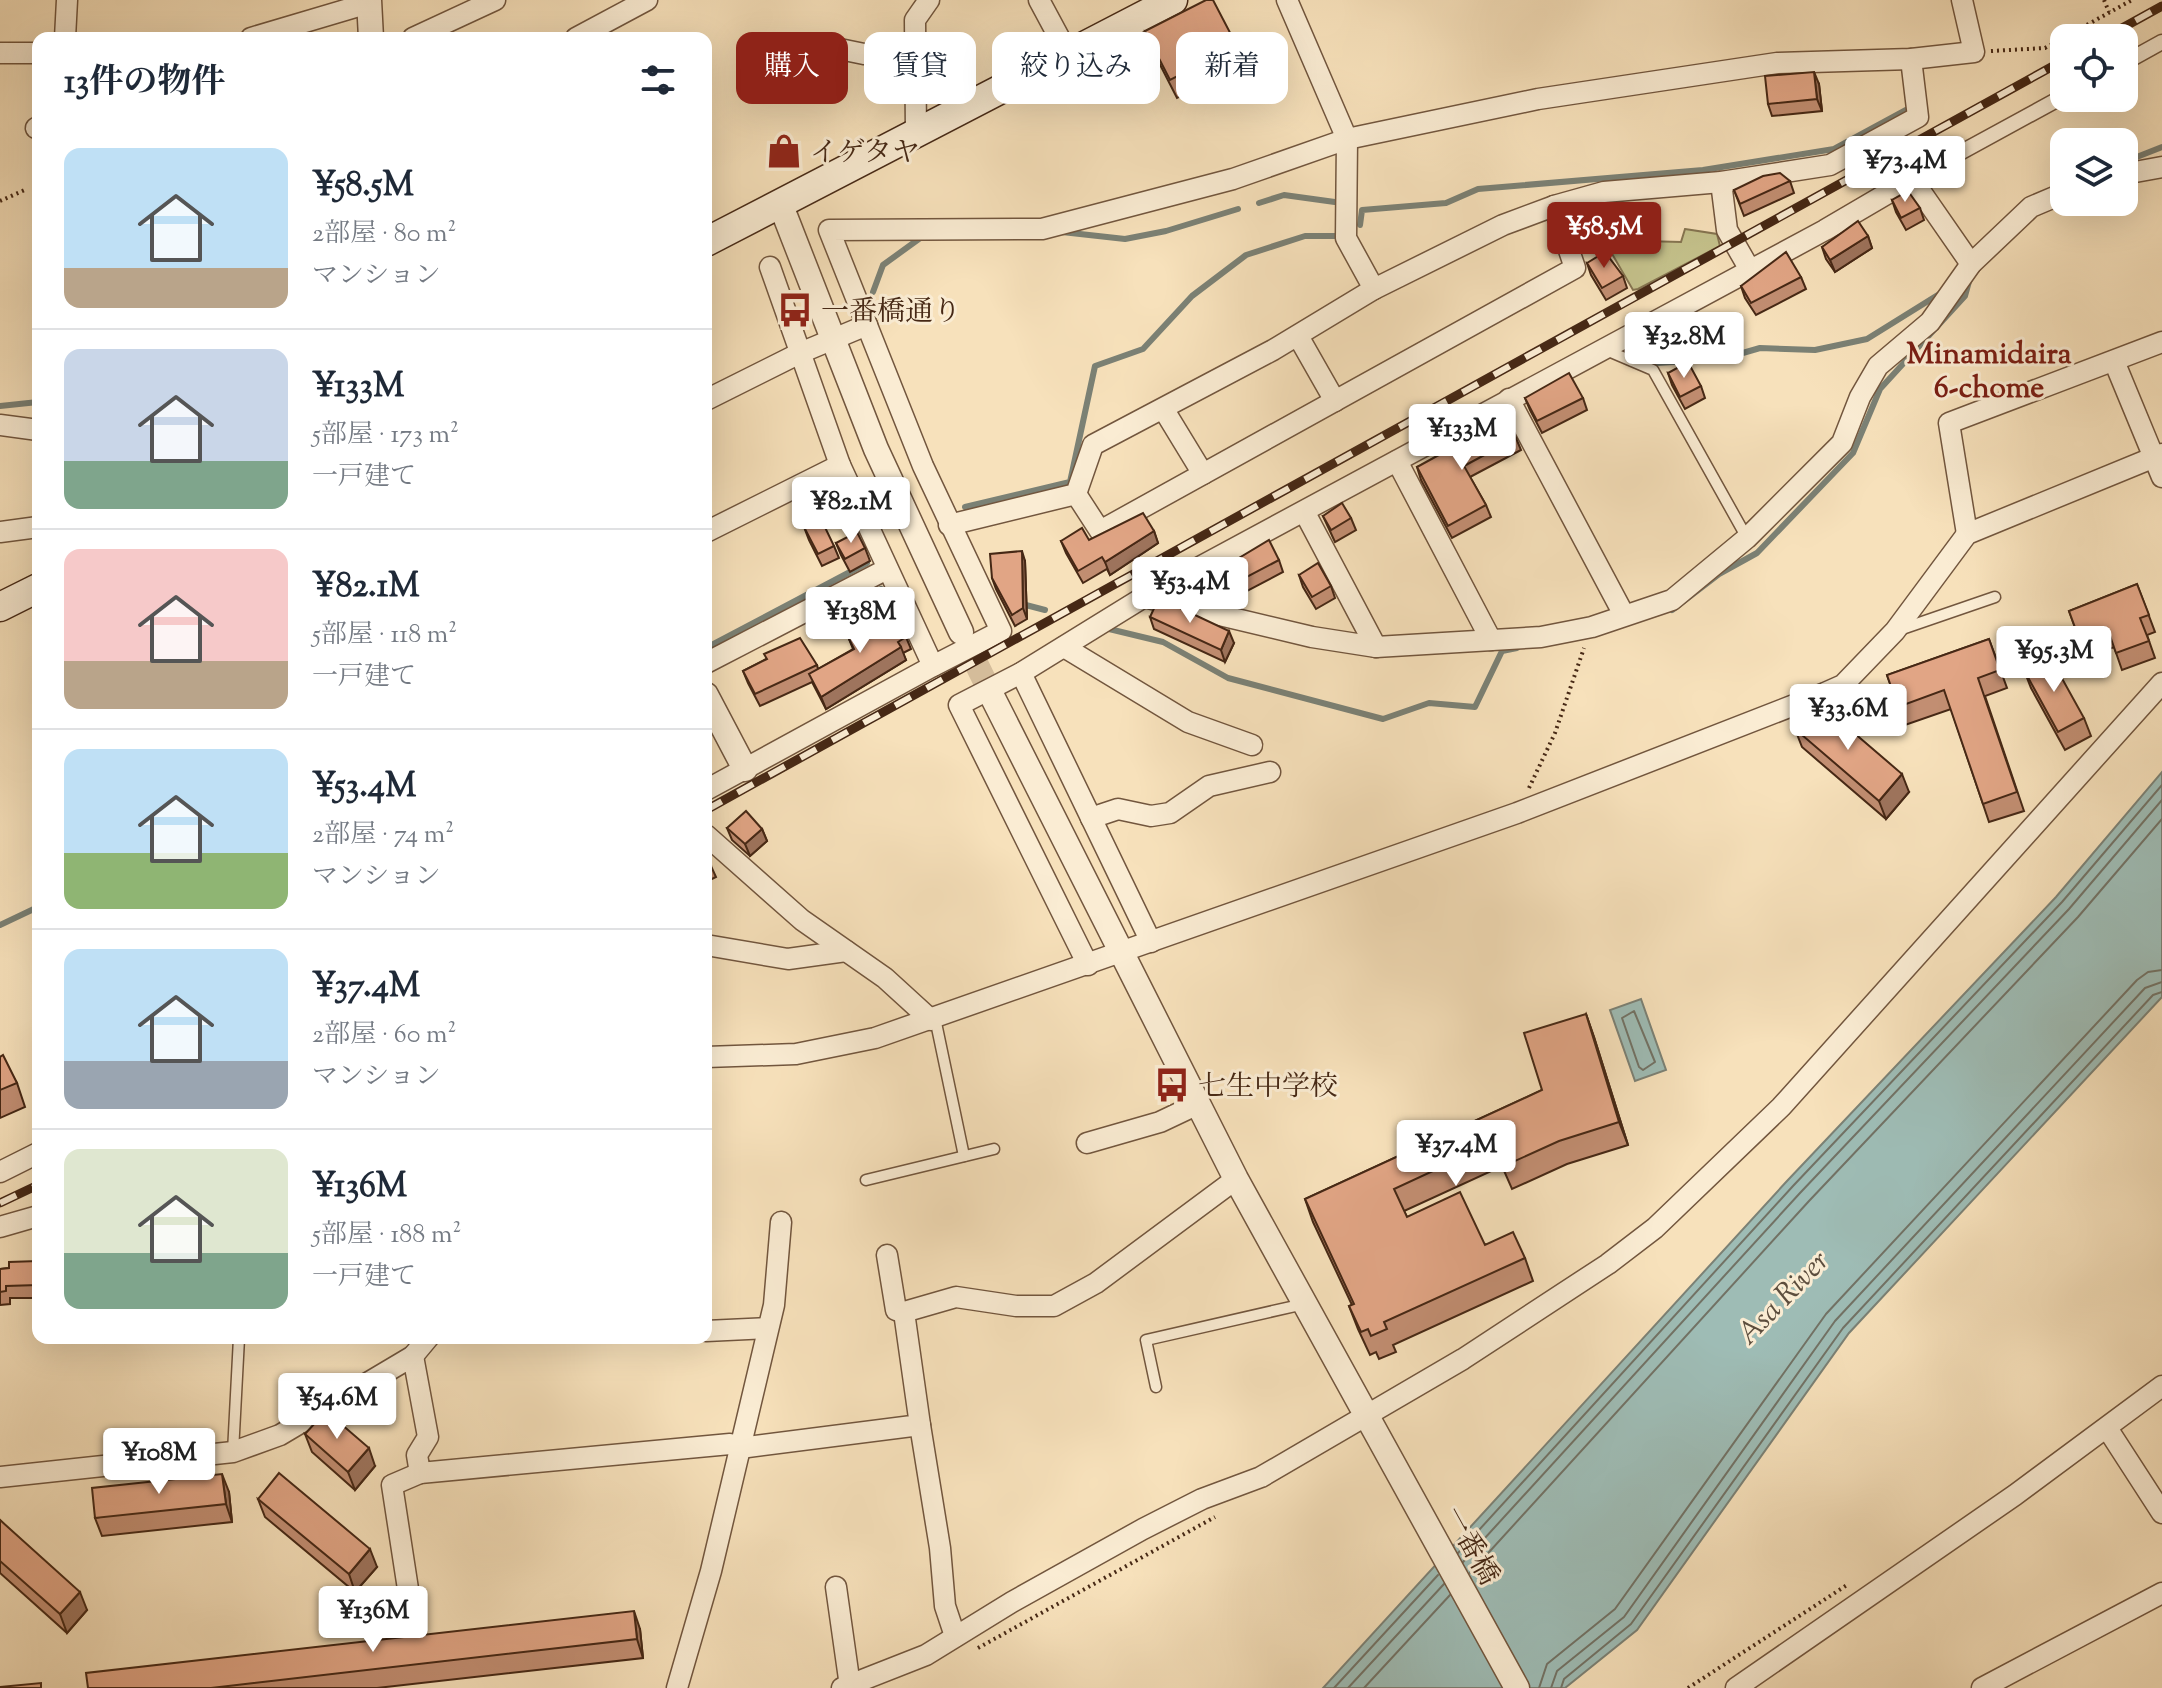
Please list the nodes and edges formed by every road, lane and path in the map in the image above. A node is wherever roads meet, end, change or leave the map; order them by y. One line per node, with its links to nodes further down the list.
1 (67, 0): 13 (street)
2 (495, 0): 16 (street)
3 (647, 0): 17 (street)
4 (929, 0): 18 (street)
5 (1039, 0): 19 (street)
6 (1173, 0): 20 (main road)
7 (1287, 0): 31 (street)
8 (1962, 0): 22 (street)
9 (2104, 0): 12 (path)
10 (2132, 0): 12 (path)
11 (369, 2): 14 (street); 15 (street)
12 (2109, 12): 22 (path)
13 (65, 32)
14 (271, 32)
15 (371, 32)
16 (426, 32)
17 (587, 32)
18 (915, 32)
19 (1056, 32)
20 (1111, 32)
21 (2162, 42): 25 (street)
22 (1974, 52): 26 (street)
23 (0, 53): 24 (street)
24 (32, 53)
25 (2138, 55)
26 (1911, 59): 31 (street); 35 (street)
27 (992, 94): 30 (main road)
28 (916, 104): 30 (street)
29 (2050, 104): 34 (street)
30 (916, 134): 39 (main road)
31 (1347, 139): 45 (street); 46 (street)
32 (2162, 167): 33 (street)
33 (2138, 171)
34 (1912, 179): 42 (street); 44 (street)
35 (1721, 182): 40 (street); 44 (street)
36 (27, 189): 38 (path)
37 (2050, 199): 42 (street)
38 (0, 201)
39 (780, 203): 41 (main road); 48 (street)
40 (1554, 206): 45 (street); 55 (street)
41 (712, 239)
42 (1971, 264): 70 (street)
43 (770, 267): 51 (street)
44 (1750, 270): 50 (street)
45 (1374, 289): 47 (street)
46 (867, 325): 48 (street); 65 (street)
47 (1298, 336): 55 (street); 56 (street)
48 (832, 339): 51 (street); 79 (street)
49 (2162, 342): 52 (street)
50 (1604, 349): 54 (street); 70 (lane)
51 (800, 353): 53 (street); 61 (street)
52 (2114, 361): 60 (street); 69 (street)
53 (712, 397)
54 (1509, 399): 59 (street); 76 (street)
55 (1335, 401): 62 (street)
56 (1164, 410): 62 (street); 63 (street)
57 (0, 425): 58 (street)
58 (32, 429)
59 (1397, 461): 64 (street); 80 (street)
60 (2160, 463): 69 (street)
61 (840, 465): 67 (street); 71 (street)
62 (1203, 474): 63 (street)
63 (1076, 494): 65 (street)
64 (1305, 513): 73 (street); 82 (street)
65 (949, 525): 84 (street)
66 (32, 528): 68 (street)
67 (712, 529)
68 (0, 532)
69 (1967, 534): 78 (street)
70 (1747, 538): 76 (street)
71 (887, 569): 83 (street); 84 (street)
72 (32, 591): 75 (main road)
73 (1144, 597): 81 (street); 82 (street)
74 (1995, 597): 78 (lane)
75 (0, 607)
76 (1623, 613): 77 (street)
77 (1592, 627): 80 (street); 93 (path)
78 (1895, 631): 93 (street)
79 (961, 632)
80 (1491, 640): 82 (street)
81 (1064, 647): 85 (street); 89 (street)
82 (1376, 647)
83 (712, 660)
84 (933, 666): 90 (street)
85 (1021, 673): 94 (street); 100 (street)
86 (2162, 683): 124 (street)
87 (993, 698): 99 (street, 一番橋)
88 (712, 706): 90 (street)
89 (1252, 745)
90 (745, 769): 92 (street)
91 (1270, 772): 94 (street)
92 (712, 787)
93 (1517, 813): 96 (street)
94 (1091, 818): 96 (street)
95 (712, 840): 98 (street)
96 (1151, 942): 99 (street)
97 (712, 946): 98 (street)
98 (846, 951): 101 (street)
99 (1120, 952): 100 (street); 103 (street, 一番橋)
100 (1088, 965): 101 (street)
101 (933, 1019): 102 (street); 107 (lane)
102 (712, 1057)
103 (1198, 1104): 104 (street); 109 (street, 一番橋)
104 (1087, 1143)
105 (994, 1149): 107 (lane)
106 (32, 1156): 108 (street)
107 (964, 1156): 110 (lane)
108 (0, 1172)
109 (1236, 1179): 115 (street, 一番橋); 116 (street)
110 (866, 1180)
111 (32, 1218): 113 (street)
112 (781, 1222): 117 (street)
113 (0, 1227)
114 (887, 1255): 116 (street)
115 (1304, 1304): 123 (lane); 124 (street, 一番橋)
116 (904, 1312): 125 (street)
117 (767, 1328): 118 (street); 127 (street)
118 (712, 1331)
119 (239, 1344): 128 (lane)
120 (423, 1344): 121 (street)
121 (413, 1356): 128 (street); 129 (street)
122 (2162, 1386): 126 (street)
123 (1156, 1387)
124 (1370, 1421): 136 (street); 140 (street, 一番橋)
125 (920, 1425): 127 (street); 136 (street)
126 (2107, 1428): 132 (street); 141 (street)
127 (740, 1448): 129 (street); 139 (street)
128 (233, 1452): 130 (street)
129 (420, 1473): 135 (street)
130 (0, 1477)
131 (1224, 1512): 137 (path)
132 (2162, 1513)
133 (836, 1587): 138 (street)
134 (2162, 1593): 142 (street)
135 (410, 1602)
136 (955, 1636): 138 (street)
137 (974, 1651)
138 (846, 1687)
139 (677, 1688)
140 (1517, 1688)
141 (1736, 1688)
142 (1982, 1688)

